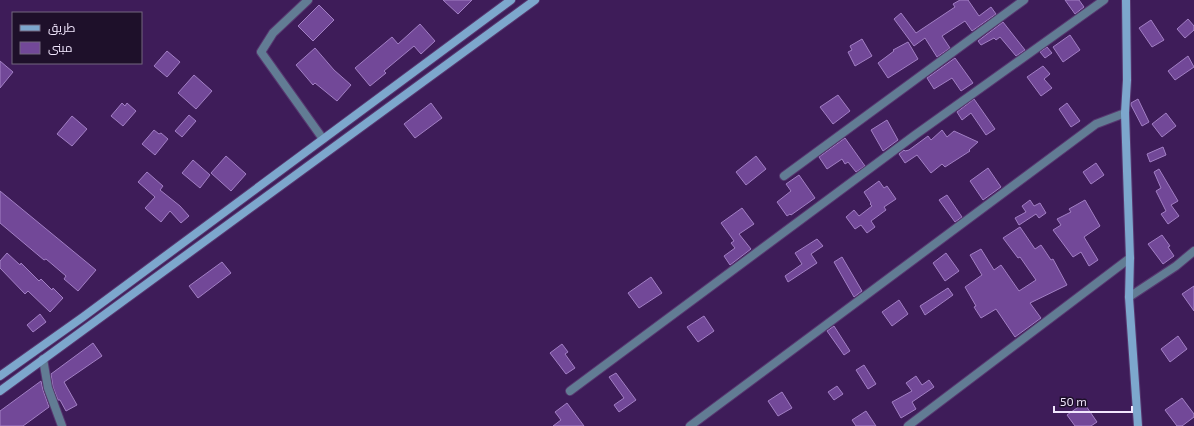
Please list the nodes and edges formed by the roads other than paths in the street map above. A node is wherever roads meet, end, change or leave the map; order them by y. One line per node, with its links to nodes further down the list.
1 (308, 0): 8 (street)
2 (512, 0): 8 (main road)
3 (535, 0): 10 (main road)
4 (1024, 0): 11 (street)
5 (1104, 0): 20 (street)
6 (1126, 0): 7 (main road)
7 (1125, 113): 13 (main road); 22 (street)
8 (323, 139): 9 (main road)
9 (311, 148): 10 (main road); 15 (main road)
10 (318, 158): 16 (main road)
11 (784, 176)
12 (1194, 251): 14 (street)
13 (1130, 258): 14 (main road); 23 (street)
14 (1129, 297): 24 (main road)
15 (82, 317): 16 (main road); 18 (main road)
16 (89, 326): 17 (main road)
17 (43, 359): 19 (main road); 21 (street)
18 (0, 376)
19 (0, 391)
20 (570, 391)
21 (62, 426)
22 (690, 426)
23 (908, 426)
24 (1138, 426)

